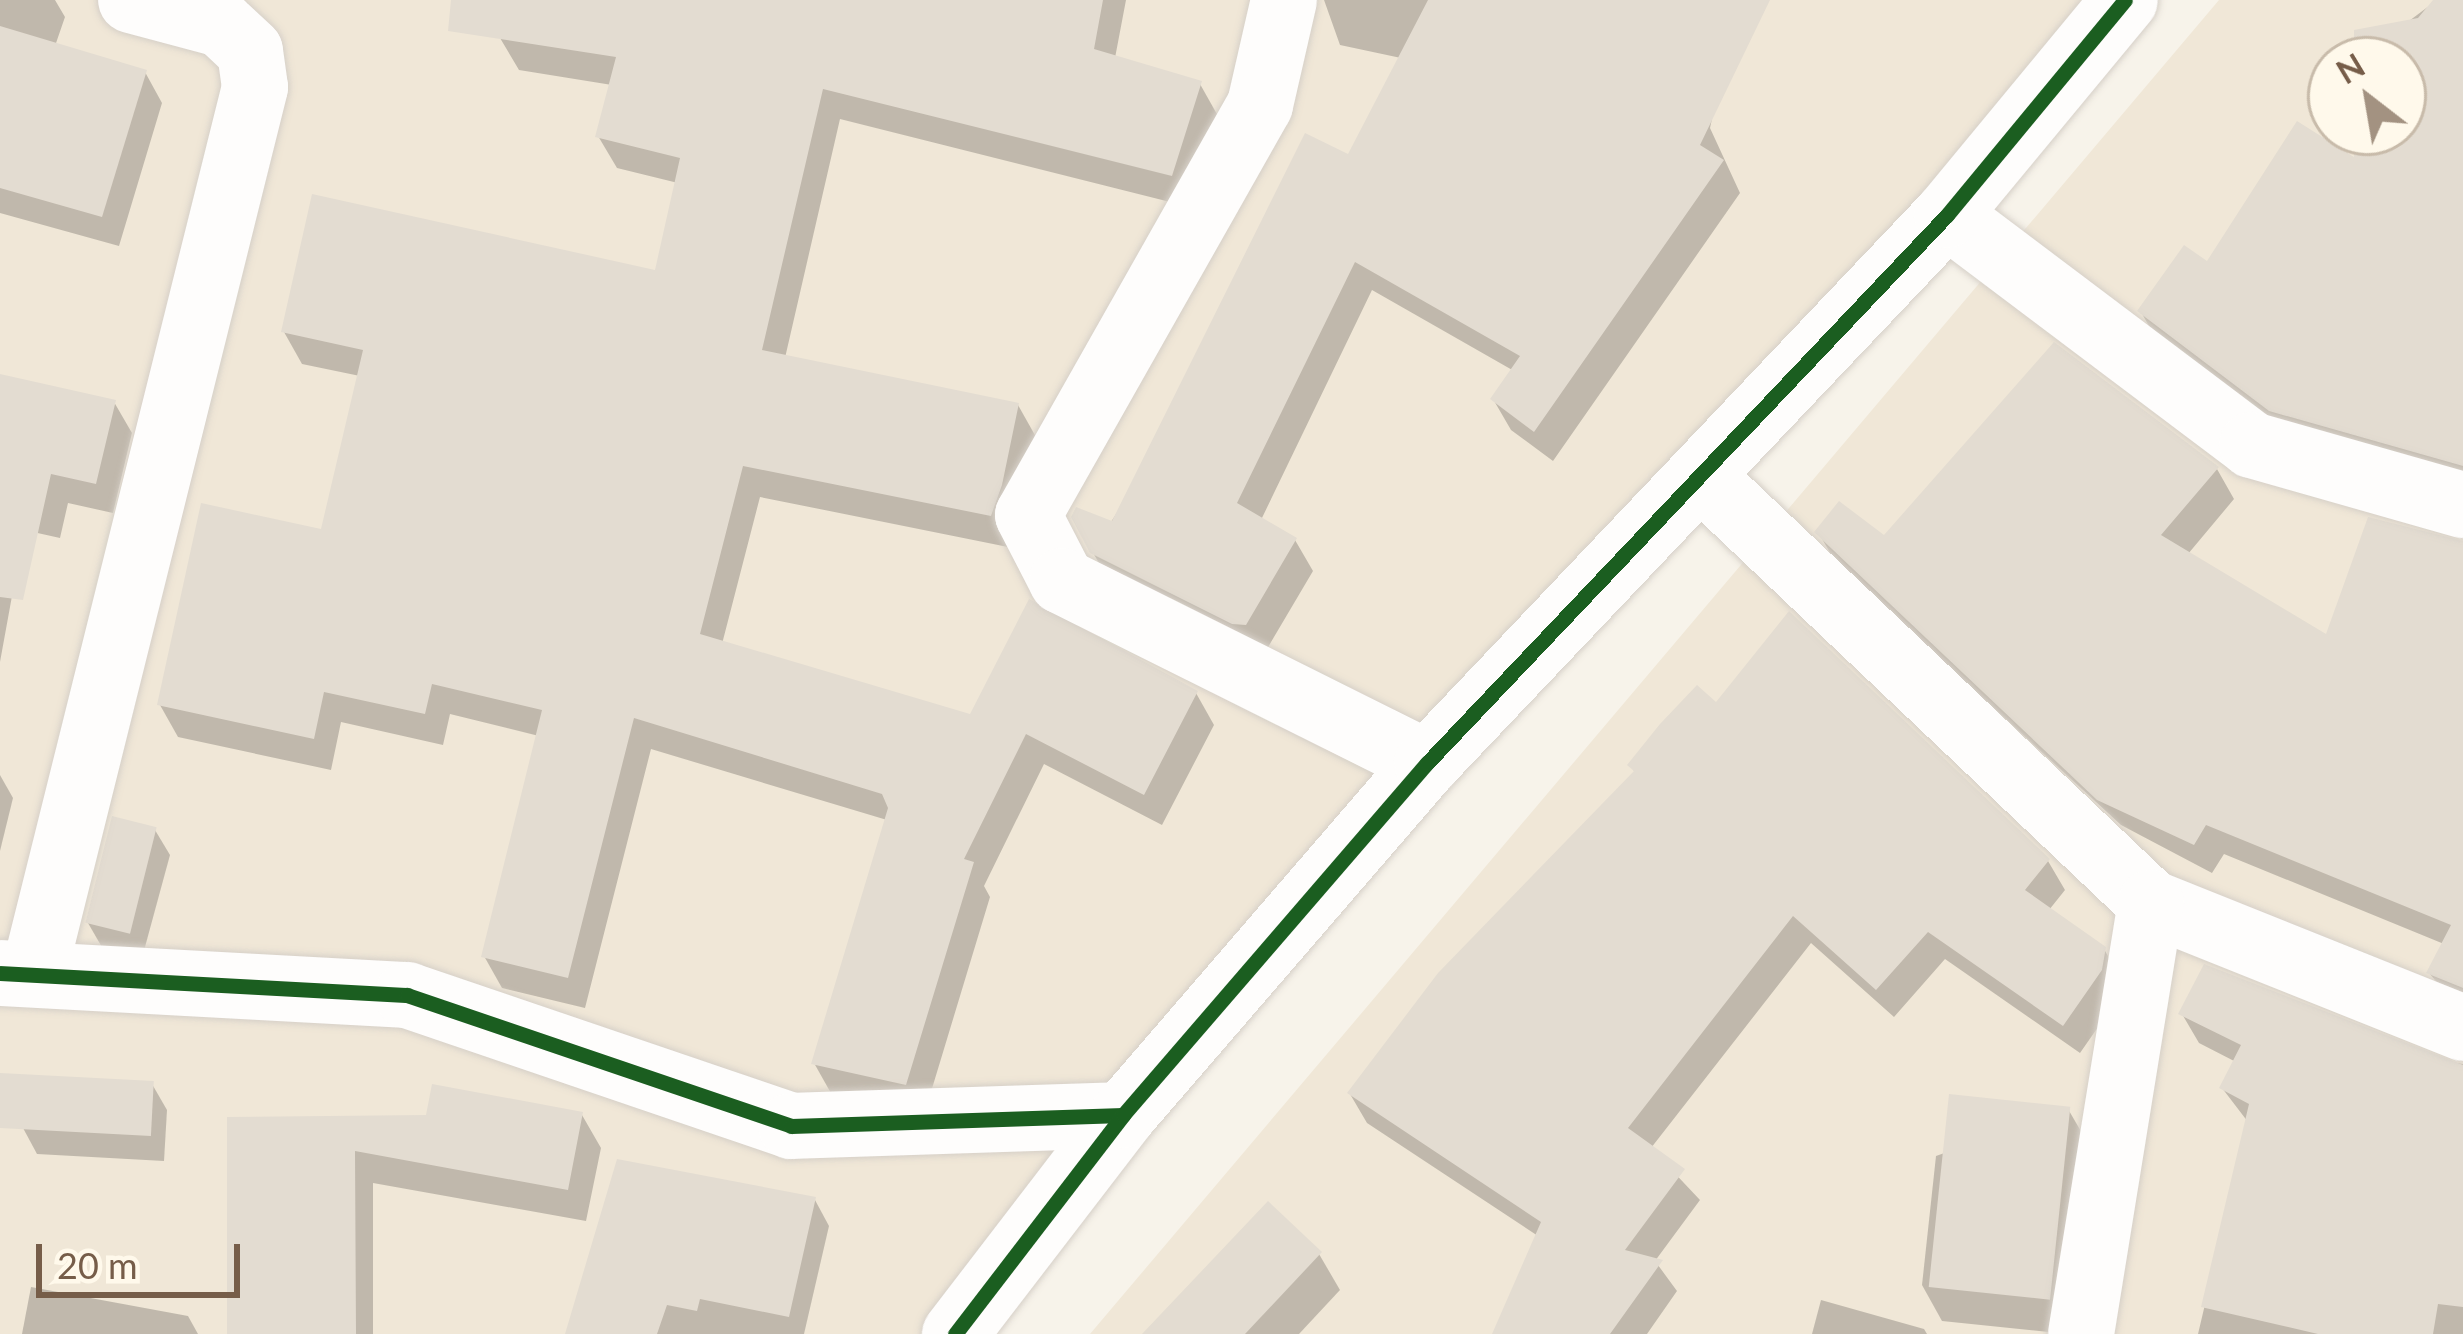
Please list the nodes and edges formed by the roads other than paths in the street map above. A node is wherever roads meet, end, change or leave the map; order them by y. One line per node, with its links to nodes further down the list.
1 (130, 0): 9 (street)
2 (1285, 0): 7 (street)
3 (2125, 0): 4 (street)
4 (1947, 215): 5 (street); 6 (street)
5 (1704, 478): 7 (street); 8 (street)
6 (2463, 505)
7 (1427, 763): 11 (street)
8 (2151, 903): 10 (street); 13 (street)
9 (17, 973): 11 (street)
10 (2463, 1028)
11 (1123, 1115): 12 (street)
12 (955, 1334)
13 (2081, 1334)

